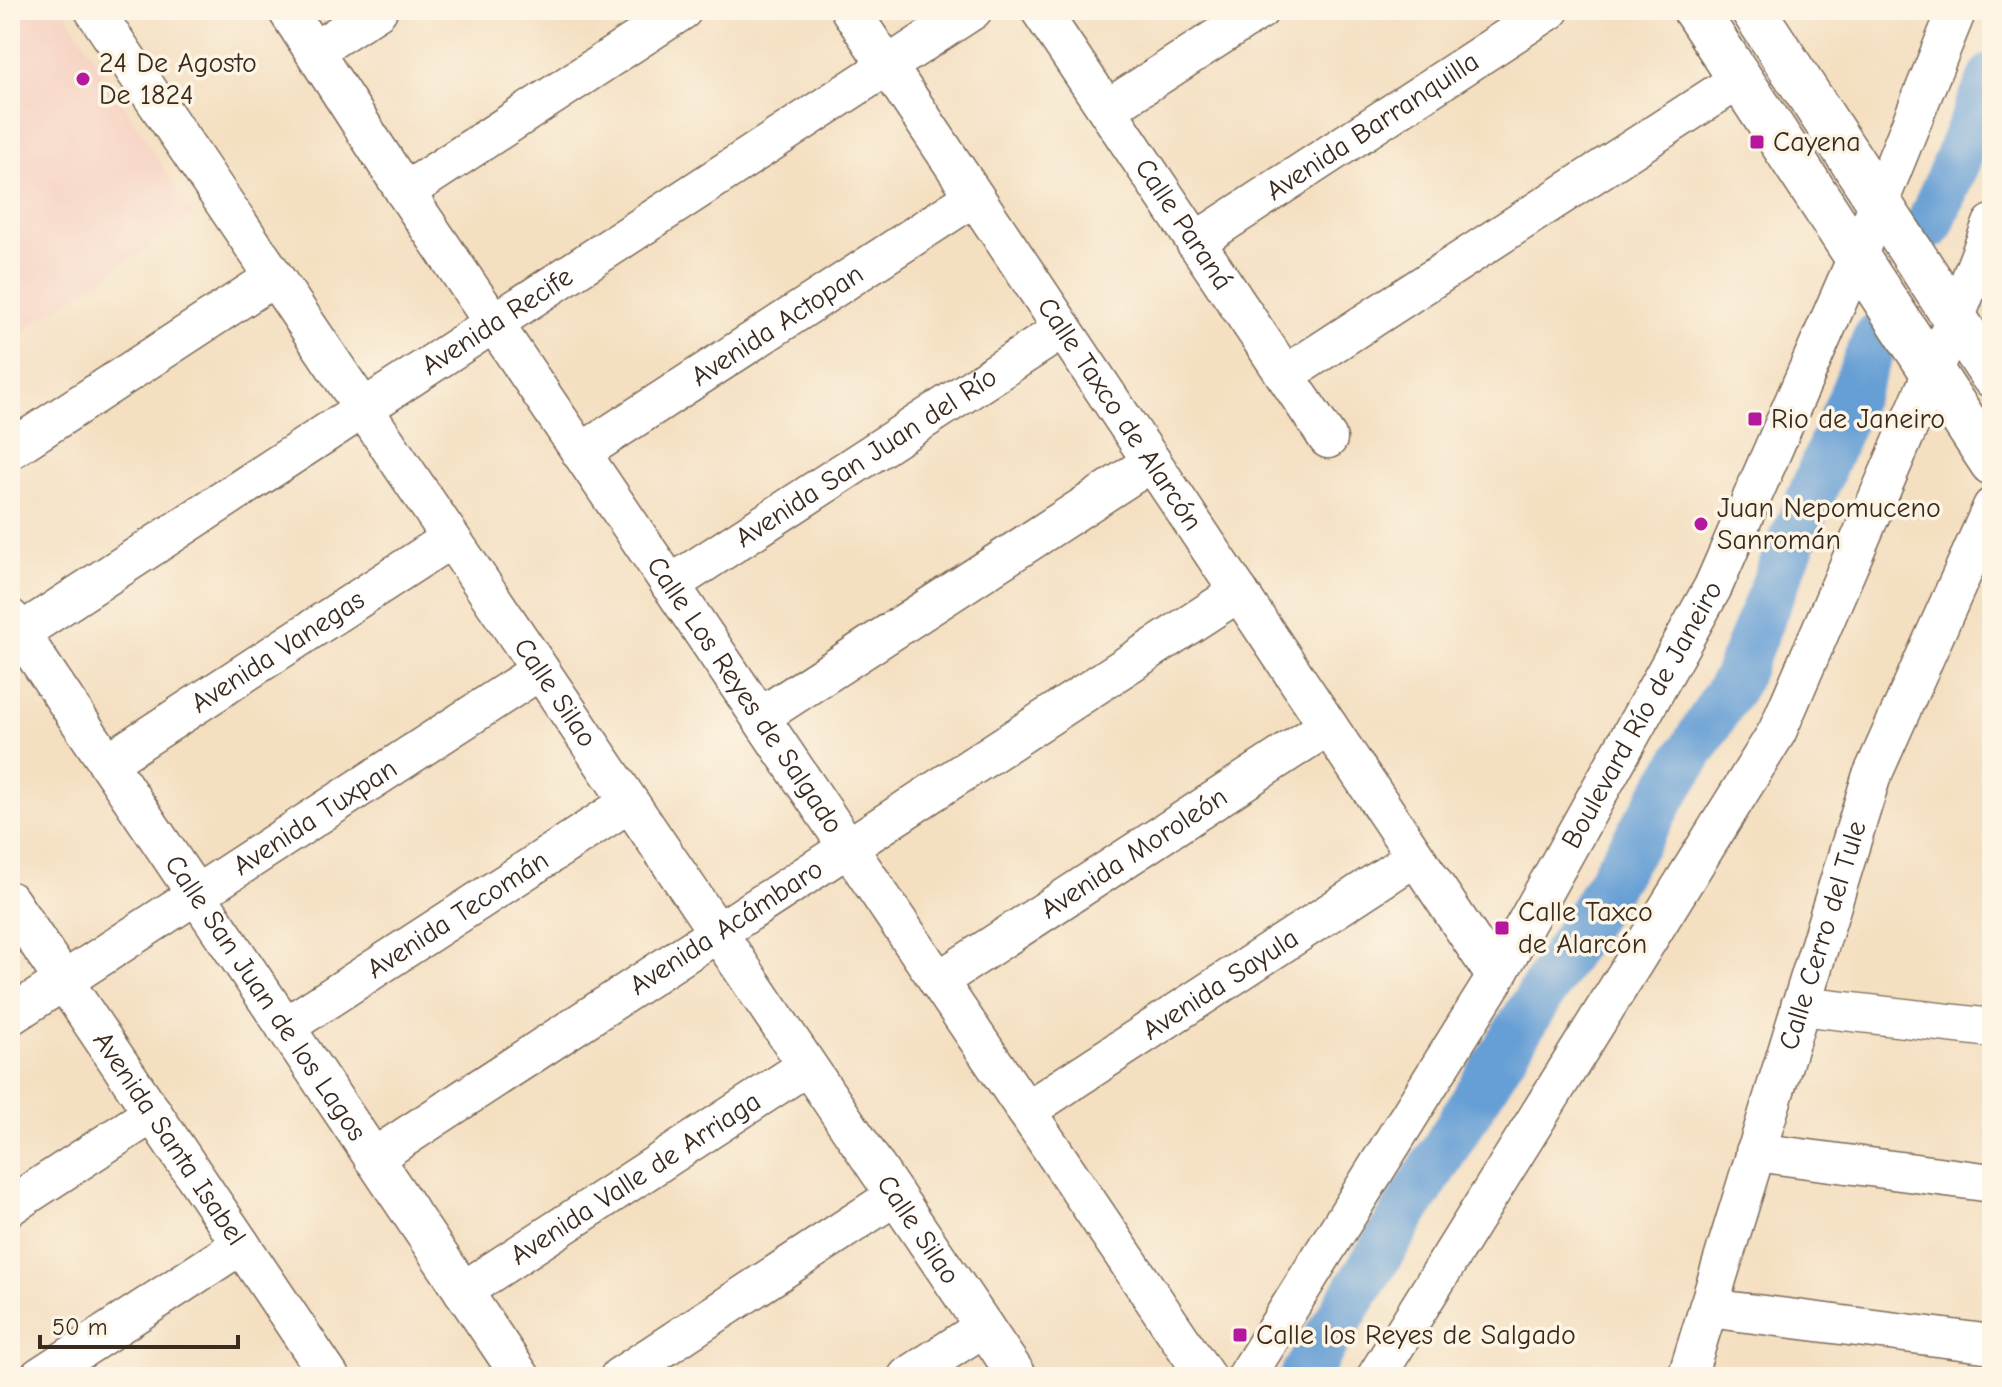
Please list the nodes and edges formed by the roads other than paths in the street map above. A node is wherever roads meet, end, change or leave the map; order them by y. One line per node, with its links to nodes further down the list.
1 (94, 10): 24 (street, Calle Silao)
2 (287, 10): 13 (street, Calle Los Reyes de Salgado)
3 (378, 10): 13 (street)
4 (683, 10): 17 (street)
5 (850, 10): 14 (street, Calle Taxco de Alarcón)
6 (973, 10): 14 (street, Avenida Recife)
7 (1040, 10): 16 (street, Calle Paraná)
8 (1260, 10): 16 (street)
9 (1550, 10): 21 (street, Avenida Barranquilla)
10 (1695, 10): 15 (main road)
11 (1753, 10): 19 (main road)
12 (1957, 10): 19 (street, Boulevard Río de Janeiro)
13 (314, 51): 17 (street, Calle Los Reyes de Salgado)
14 (887, 66): 18 (street, Calle Taxco de Alarcón); 26 (street, Avenida Recife)
15 (1740, 79): 22 (main road); 29 (street)
16 (1107, 109): 21 (street, Calle Paraná)
17 (405, 192): 26 (street, Calle Los Reyes de Salgado)
18 (974, 197): 27 (street, Calle Taxco de Alarcón); 34 (street, Avenida Actopan)
19 (1879, 203): 22 (street, Boulevard Río de Janeiro); 25 (main road)
20 (1992, 224): 23 (street)
21 (1195, 242): 29 (street, Calle Paraná)
22 (1857, 257): 28 (main road); 52 (street, Boulevard Río de Janeiro)
23 (1983, 268): 25 (street)
24 (273, 278): 31 (street, Calle Silao); 33 (street)
25 (1955, 319): 28 (street); 30 (main road)
26 (494, 324): 31 (street, Avenida Recife); 34 (street, Calle Los Reyes de Salgado)
27 (1063, 329): 35 (street, Calle Taxco de Alarcón); 39 (street, Avenida San Juan del Río)
28 (1932, 372): 36 (main road); 80 (street)
29 (1285, 375): 32 (street, Calle Paraná)
30 (1992, 375)
31 (362, 409): 38 (street, Calle Silao); 41 (street, Avenida Recife)
32 (1328, 439)
33 (10, 450)
34 (581, 453): 39 (street, Calle Los Reyes de Salgado)
35 (1152, 462): 40 (street, Calle Taxco de Alarcón); 43 (street)
36 (1992, 463)
37 (1992, 507): 55 (street, Calle Cerro del Tule)
38 (450, 539): 42 (street, Calle Silao); 45 (street, Avenida Vanegas)
39 (670, 585): 43 (street, Calle Los Reyes de Salgado)
40 (1239, 592): 44 (street, Calle Taxco de Alarcón); 47 (street, Avenida Acámbaro)
41 (15, 626): 45 (street, Calle San Juan de los Lagos)
42 (539, 671): 46 (street, Calle Silao); 49 (street, Avenida Tuxpan)
43 (760, 717): 47 (street, Calle Los Reyes de Salgado)
44 (1328, 726): 48 (street, Calle Taxco de Alarcón); 54 (street, Avenida Moroleón)
45 (107, 763): 49 (street, Calle San Juan de los Lagos)
46 (629, 803): 51 (street, Calle Silao); 57 (street, Avenida Tecomán)
47 (848, 847): 51 (street, Avenida Acámbaro); 54 (street, Calle Los Reyes de Salgado)
48 (1415, 857): 52 (street, Calle Taxco de Alarcón); 60 (street, Avenida Sayula)
49 (196, 894): 53 (street, Avenida Tuxpan); 57 (street, Calle San Juan de los Lagos)
50 (10, 901): 53 (street, Avenida Santa Isabel)
51 (717, 933): 59 (street, Calle Silao); 63 (street, Avenida Acámbaro)
52 (1496, 977): 79 (street, Boulevard Río de Janeiro)
53 (64, 980): 56 (street, Avenida Tuxpan); 61 (street, Avenida Santa Isabel)
54 (938, 981): 60 (street, Calle Los Reyes de Salgado)
55 (1800, 1006): 58 (street); 62 (street, Calle Cerro del Tule)
56 (10, 1016)
57 (285, 1027): 63 (street, Calle San Juan de los Lagos)
58 (1992, 1028)
59 (807, 1066): 65 (street, Calle Silao); 68 (street, Avenida Valle de Arriaga)
60 (1026, 1111): 78 (street, Calle Los Reyes de Salgado)
61 (153, 1113): 66 (street); 67 (street, Avenida Santa Isabel)
62 (1755, 1152): 64 (street); 69 (street, Calle Cerro del Tule)
63 (373, 1158): 68 (street, Calle San Juan de los Lagos)
64 (1992, 1183)
65 (895, 1196): 70 (street, Calle Silao); 75 (street)
66 (10, 1206)
67 (241, 1245): 72 (street); 73 (street, Avenida Santa Isabel)
68 (463, 1291): 74 (street, Calle San Juan de los Lagos)
69 (1708, 1308): 71 (street); 81 (street, Calle Cerro del Tule)
70 (984, 1327): 76 (street); 77 (street, Calle Silao)
71 (1992, 1344)
72 (39, 1377)
73 (330, 1377)
74 (521, 1377)
75 (619, 1377)
76 (907, 1377)
77 (1018, 1377)
78 (1206, 1377)
79 (1246, 1377)
80 (1376, 1377)
81 (1687, 1377)

